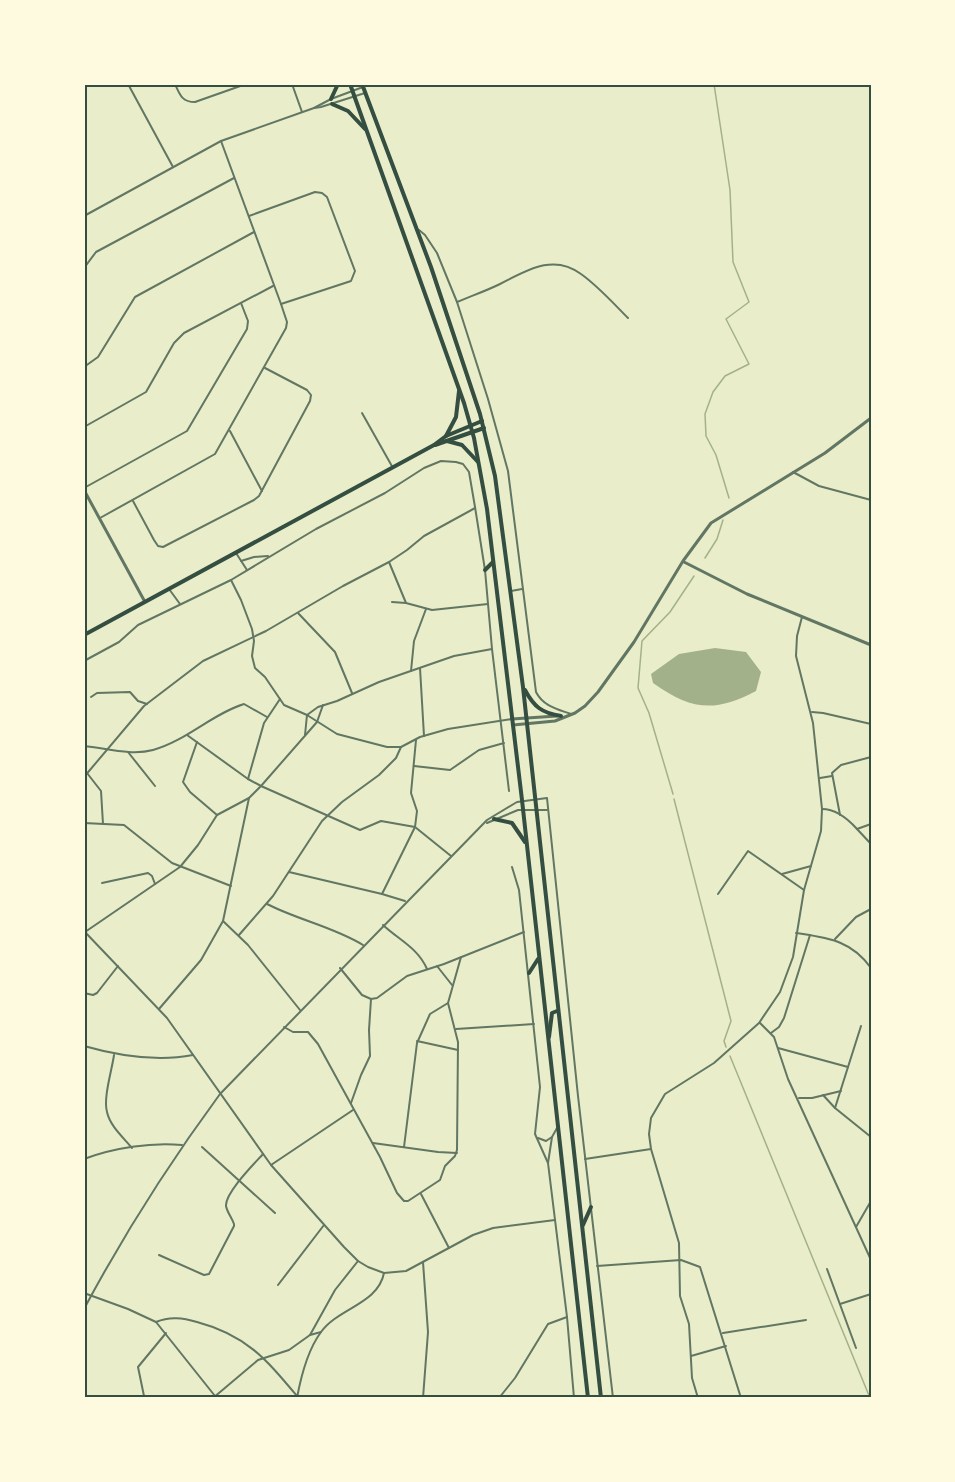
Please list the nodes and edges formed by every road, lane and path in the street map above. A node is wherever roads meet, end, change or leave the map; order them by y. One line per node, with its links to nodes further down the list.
1 (128, 84): 17 (street)
2 (175, 84): 3 (street)
3 (246, 84)
4 (292, 84): 14 (street)
5 (338, 84): 11 (main road)
6 (350, 84): 8 (main road)
7 (362, 86): 8 (street); 9 (main road)
8 (353, 91): 10 (main road); 11 (street)
9 (365, 93): 10 (street); 21 (main road)
10 (355, 97): 12 (street); 15 (main road)
11 (331, 99): 13 (street)
12 (332, 104): 13 (street); 15 (main road)
13 (314, 108): 14 (street)
14 (302, 112): 16 (street)
15 (366, 129): 31 (main road)
16 (221, 141): 17 (street); 18 (street)
17 (173, 167): 19 (street)
18 (234, 178): 20 (street); 23 (street)
19 (84, 216)
20 (249, 216): 22 (street); 27 (street)
21 (416, 229): 25 (street); 34 (main road)
22 (254, 232): 24 (street); 29 (street)
23 (84, 268)
24 (274, 286): 26 (street); 27 (street)
25 (457, 302): 28 (street); 60 (street)
26 (242, 303): 36 (street); 44 (street)
27 (281, 304): 30 (street)
28 (628, 318)
29 (84, 367)
30 (265, 368): 38 (street); 45 (street)
31 (459, 388): 35 (main road); 40 (main road)
32 (362, 413): 42 (street)
33 (871, 418): 43 (street)
34 (482, 421): 35 (main road); 37 (main road)
35 (471, 425): 39 (main road); 40 (main road)
36 (84, 427)
37 (484, 428): 39 (main road); 61 (main road)
38 (230, 431): 45 (street); 46 (street)
39 (473, 432): 40 (main road); 41 (main road)
40 (447, 438): 41 (main road); 42 (main road)
41 (480, 465): 53 (main road)
42 (393, 468): 50 (main road)
43 (793, 472): 47 (street); 54 (street)
44 (84, 489): 49 (street)
45 (262, 490): 46 (street)
46 (133, 500): 49 (street)
47 (871, 500)
48 (476, 507): 51 (street); 55 (street); 57 (street)
49 (100, 518): 62 (street)
50 (236, 553): 52 (street); 59 (main road)
51 (271, 556): 52 (street); 56 (street)
52 (242, 561): 56 (street)
53 (494, 561): 57 (main road); 88 (main road)
54 (683, 561): 69 (street); 85 (street)
55 (389, 562): 64 (street); 68 (street)
56 (247, 570): 58 (street)
57 (485, 570): 66 (street)
58 (231, 580): 65 (street); 71 (street)
59 (169, 589): 62 (main road); 65 (street)
60 (522, 589): 61 (street); 85 (street)
61 (510, 591): 77 (main road)
62 (145, 602): 70 (main road)
63 (392, 602): 64 (street)
64 (406, 603): 67 (street)
65 (180, 604): 74 (street)
66 (488, 604): 67 (street); 73 (street)
67 (426, 609): 76 (street)
68 (298, 612): 71 (street); 78 (street)
69 (802, 617): 72 (street); 83 (street)
70 (84, 635)
71 (254, 638): 80 (street); 81 (street)
72 (871, 645)
73 (492, 649): 75 (street); 90 (street)
74 (84, 661)
75 (420, 668): 76 (street); 97 (street)
76 (411, 671): 78 (street)
77 (523, 687): 86 (main road); 89 (main road)
78 (352, 693): 82 (street)
79 (91, 697): 81 (street)
80 (280, 699): 84 (street); 87 (street)
81 (147, 704): 103 (street)
82 (323, 705): 84 (street); 91 (street)
83 (811, 712): 92 (street); 111 (street)
84 (307, 715): 91 (street); 96 (street)
85 (569, 715): 86 (street); 94 (street)
86 (561, 716): 89 (street)
87 (267, 717): 95 (street); 110 (street)
88 (512, 718): 89 (street); 90 (street); 93 (main road)
89 (526, 718): 94 (main road)
90 (503, 721): 93 (street); 97 (street); 100 (street)
91 (317, 722): 96 (street); 102 (street)
92 (871, 724)
93 (513, 725): 94 (street); 117 (main road)
94 (527, 725): 116 (main road)
95 (187, 735): 99 (street); 104 (street)
96 (305, 735): 113 (street)
97 (424, 736): 98 (street)
98 (416, 740): 102 (street); 106 (street)
99 (197, 742): 110 (street); 122 (street)
100 (504, 743): 106 (street); 114 (street)
101 (84, 746): 103 (street)
102 (401, 747): 123 (street)
103 (107, 748): 104 (street); 107 (street)
104 (128, 752): 112 (street)
105 (871, 757): 108 (street)
106 (414, 765): 130 (street)
107 (87, 773): 109 (street); 127 (street)
108 (832, 776): 111 (street); 124 (street)
109 (84, 777)
110 (248, 779): 113 (street)
111 (819, 779): 118 (street)
112 (155, 786)
113 (261, 786): 115 (street); 123 (street)
114 (509, 791)
115 (249, 798): 122 (street); 142 (street)
116 (535, 799): 117 (street); 120 (main road); 121 (street)
117 (522, 800): 119 (main road); 128 (street)
118 (822, 809): 124 (street); 135 (street)
119 (523, 810): 120 (street); 125 (street); 133 (main road)
120 (536, 810): 121 (street); 175 (main road)
121 (548, 810): 174 (street)
122 (217, 815): 136 (street)
123 (329, 815): 130 (street); 138 (street)
124 (840, 815): 131 (street)
125 (494, 819): 128 (street); 133 (main road)
126 (84, 823): 127 (street)
127 (103, 824): 136 (street)
128 (484, 824): 134 (street)
129 (871, 824): 131 (street)
130 (415, 827): 134 (street); 144 (street)
131 (857, 829): 132 (street)
132 (871, 844)
133 (527, 845): 159 (main road)
134 (451, 856): 146 (street)
135 (811, 866): 139 (street); 143 (street)
136 (180, 867): 141 (street); 142 (street)
137 (512, 867): 152 (street)
138 (289, 872): 144 (street); 147 (street)
139 (780, 874): 143 (street); 145 (street)
140 (102, 883): 141 (street)
141 (155, 884): 151 (street)
142 (232, 886): 149 (street)
143 (804, 890): 153 (street)
144 (382, 894): 146 (street)
145 (718, 894)
146 (406, 901): 150 (street)
147 (267, 904): 154 (street); 157 (street)
148 (871, 909): 156 (street)
149 (223, 921): 154 (street); 172 (street)
150 (383, 925): 157 (street); 166 (street)
151 (84, 931): 162 (street)
152 (525, 932): 158 (street); 167 (street)
153 (796, 933): 155 (street); 160 (street)
154 (239, 935): 173 (street)
155 (810, 935): 156 (street); 161 (street)
156 (835, 939): 165 (street)
157 (363, 945): 164 (street)
158 (461, 957): 163 (street); 168 (street)
159 (539, 957): 167 (main road); 182 (main road)
160 (793, 957): 161 (street); 176 (street)
161 (802, 960): 181 (street)
162 (118, 966): 169 (street); 172 (street)
163 (437, 966): 166 (street); 168 (street)
164 (340, 968): 170 (street); 173 (street)
165 (871, 968)
166 (427, 969): 170 (street)
167 (529, 973): 177 (street)
168 (452, 985): 171 (street)
169 (84, 993)
170 (371, 999): 194 (street)
171 (448, 1003): 180 (street); 183 (street)
172 (159, 1009): 188 (street)
173 (300, 1010): 179 (street)
174 (569, 1010): 175 (street); 210 (street)
175 (557, 1011): 182 (main road); 220 (main road)
176 (759, 1023): 181 (street); 206 (street)
177 (534, 1024): 180 (street); 198 (street)
178 (861, 1026): 189 (street)
179 (284, 1027): 191 (street); 194 (street)
180 (454, 1029): 186 (street)
181 (771, 1033): 185 (street)
182 (548, 1040): 197 (main road)
183 (417, 1041): 186 (street); 204 (street)
184 (84, 1047): 187 (street)
185 (778, 1048): 189 (street); 193 (street)
186 (458, 1050): 207 (street)
187 (114, 1054): 188 (street); 205 (street)
188 (193, 1055): 191 (street)
189 (848, 1067): 190 (street)
190 (840, 1091): 192 (street); 195 (street)
191 (220, 1094): 202 (street); 208 (street)
192 (823, 1095): 193 (street); 195 (street)
193 (798, 1098): 221 (street)
194 (351, 1103): 196 (street)
195 (835, 1108): 200 (street)
196 (354, 1109): 201 (street); 212 (street)
197 (557, 1128): 199 (street); 254 (main road)
198 (536, 1136): 199 (street); 211 (street)
199 (552, 1137): 211 (street)
200 (871, 1137)
201 (372, 1143): 204 (street); 214 (street)
202 (182, 1145): 205 (street); 234 (street)
203 (202, 1147): 213 (street)
204 (404, 1147): 207 (street)
205 (132, 1148): 209 (street)
206 (651, 1149): 210 (street); 224 (street)
207 (457, 1153): 214 (street)
208 (262, 1154): 212 (street); 213 (street)
209 (84, 1159)
210 (585, 1159): 216 (street)
211 (548, 1163): 218 (street)
212 (271, 1165): 219 (street)
213 (240, 1181): 217 (street); 223 (street)
214 (421, 1194): 222 (street)
215 (871, 1201): 221 (street)
216 (591, 1207): 220 (main road); 228 (street)
217 (275, 1213)
218 (555, 1220): 222 (street); 237 (street)
219 (324, 1225): 226 (street); 231 (street)
220 (582, 1228): 255 (main road)
221 (855, 1228): 225 (street)
222 (449, 1249): 227 (street)
223 (159, 1255)
224 (681, 1260): 228 (street); 242 (street); 246 (street)
225 (871, 1260)
226 (358, 1261): 230 (street); 243 (street)
227 (423, 1262): 230 (street); 251 (street)
228 (597, 1266): 256 (street)
229 (827, 1269): 235 (street)
230 (384, 1273): 240 (street)
231 (278, 1285)
232 (84, 1293): 234 (street)
233 (871, 1294): 235 (street)
234 (92, 1295): 236 (street); 239 (street)
235 (839, 1304): 245 (street)
236 (84, 1309)
237 (567, 1317): 252 (street); 253 (street)
238 (806, 1320): 242 (street)
239 (156, 1322): 241 (street); 247 (street)
240 (321, 1332): 243 (street); 250 (street)
241 (166, 1333): 248 (street); 249 (street)
242 (722, 1333): 244 (street)
243 (310, 1335): 247 (street)
244 (726, 1347): 246 (street); 258 (street)
245 (856, 1348)
246 (691, 1356): 257 (street)
247 (264, 1358): 249 (street); 250 (street)
248 (144, 1396)
249 (214, 1397)
250 (297, 1397)
251 (423, 1398)
252 (499, 1398)
253 (574, 1398)
254 (588, 1398)
255 (601, 1398)
256 (613, 1398)
257 (698, 1398)
258 (741, 1398)

